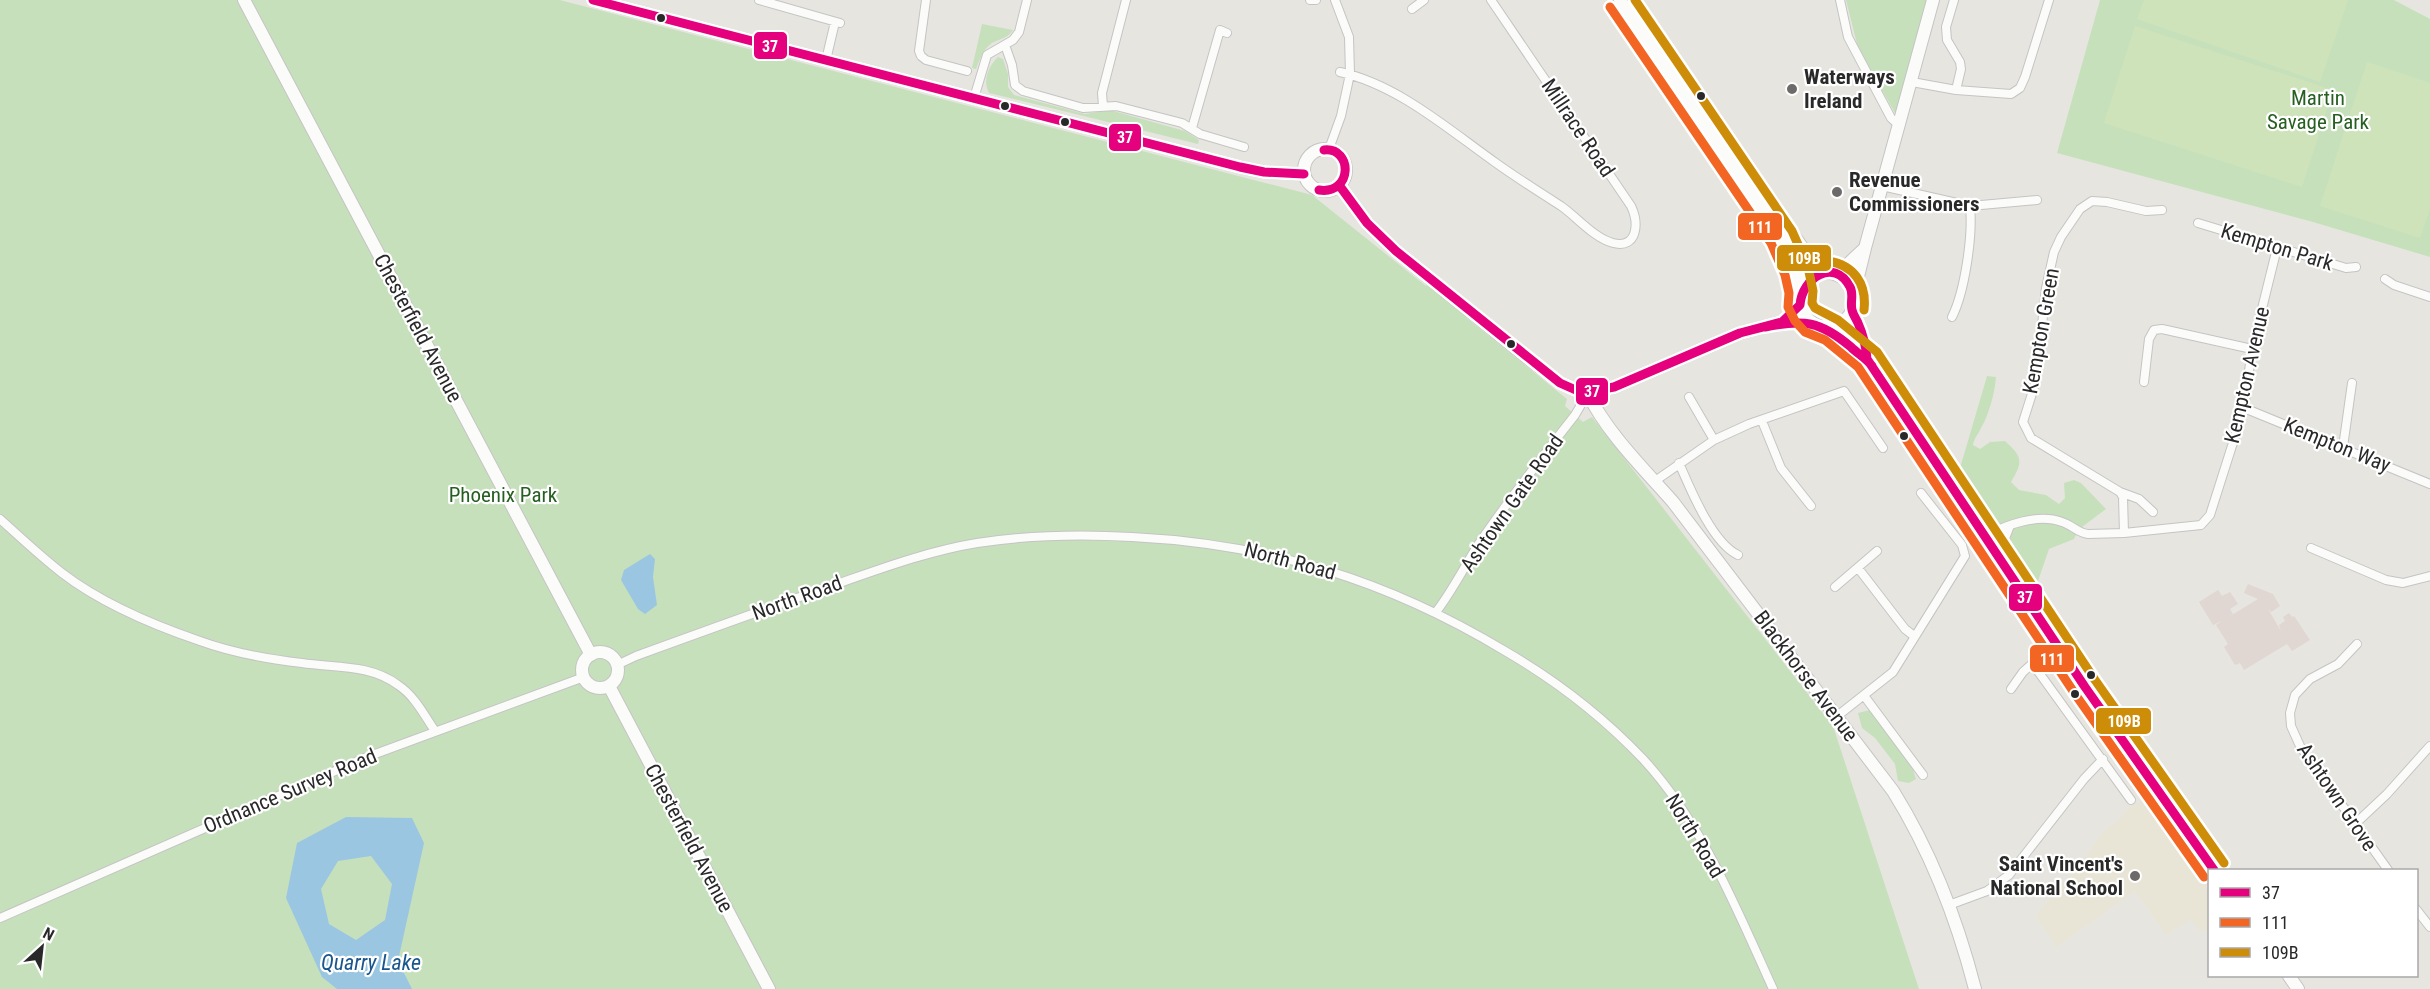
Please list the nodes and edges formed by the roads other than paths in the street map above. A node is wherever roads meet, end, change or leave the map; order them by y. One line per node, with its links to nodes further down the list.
1 (244, 0): 84 (main road, Chesterfield Avenue)
2 (594, 0): 21 (main road)
3 (759, 0): 21 (street)
4 (926, 0): 22 (street)
5 (1027, 0): 20 (street)
6 (1126, 0): 28 (street)
7 (1310, 0): 8 (street)
8 (1316, 0)
9 (1335, 0): 24 (street)
10 (1424, 0): 18 (street)
11 (1491, 0): 24 (street, Millrace Road)
12 (1620, 0): 46 (main road)
13 (1634, 0): 43 (main road)
14 (1840, 0): 29 (street)
15 (1934, 0): 25 (main road)
16 (1954, 0): 26 (street)
17 (2049, 0): 26 (street)
18 (1412, 9)
19 (1227, 33): 30 (street)
20 (1005, 45): 27 (street); 28 (street)
21 (826, 60): 27 (main road)
22 (967, 71)
23 (1340, 72): 24 (street)
24 (1350, 74): 32 (street)
25 (1912, 82): 26 (street); 29 (main road)
26 (1956, 90)
27 (974, 98): 33 (main road)
28 (1103, 106): 30 (street)
29 (1900, 126): 35 (main road)
30 (1192, 128): 31 (street)
31 (1244, 147)
32 (1329, 149): 33 (main road); 34 (main road)
33 (1304, 174): 34 (main road)
34 (1339, 185): 55 (main road)
35 (1882, 186): 37 (street); 40 (main road)
36 (2037, 200): 37 (street)
37 (1970, 206): 48 (street)
38 (2162, 210): 65 (street, Kempton Green)
39 (2198, 223): 41 (street, Kempton Park)
40 (1865, 248): 43 (main road); 47 (main road)
41 (2277, 248): 42 (street, Kempton Park); 51 (street, Kempton Avenue)
42 (2356, 267)
43 (1828, 273): 46 (main road); 47 (main road)
44 (2385, 279): 45 (street)
45 (2430, 297)
46 (1801, 298): 49 (main road); 50 (main road)
47 (1853, 303): 50 (main road); 52 (main road)
48 (1952, 317)
49 (1782, 322): 50 (main road); 55 (main road)
50 (1818, 324): 52 (main road)
51 (2252, 349): 53 (street); 57 (street, Kempton Avenue)
52 (1867, 359): 72 (main road)
53 (2144, 382)
54 (2352, 382): 60 (street)
55 (1587, 392): 63 (main road, Blackhorse Avenue); 80 (street, Ashtown Gate Road)
56 (1689, 397): 59 (street)
57 (2244, 408): 60 (street, Kempton Way); 71 (street, Kempton Avenue)
58 (1762, 421): 59 (street); 61 (street); 67 (street)
59 (1714, 440): 62 (street)
60 (2343, 447): 64 (street, Kempton Way)
61 (1883, 448)
62 (1679, 463): 63 (street); 75 (street)
63 (1655, 482): 91 (main road, Blackhorse Avenue)
64 (2430, 484)
65 (2120, 492): 68 (street, Kempton Green); 71 (street)
66 (1921, 493): 81 (street)
67 (1811, 506)
68 (2153, 512)
69 (0, 519): 92 (street)
70 (2009, 528): 71 (street, Kempton Avenue); 72 (street, Kempton Avenue); 76 (street)
71 (2124, 533)
72 (1985, 536): 76 (main road)
73 (2311, 548): 78 (street)
74 (1877, 551): 77 (street)
75 (1738, 555)
76 (1998, 556): 82 (main road)
77 (1858, 567): 79 (street); 81 (street)
78 (2430, 576)
79 (1835, 587)
80 (1436, 612): 86 (street, North Road); 105 (street, North Road)
81 (1914, 636): 90 (street)
82 (2055, 644): 85 (street); 98 (main road)
83 (2357, 644): 97 (street, Ashtown Grove)
84 (591, 655): 86 (main road); 87 (main road)
85 (2032, 663): 89 (street); 94 (street)
86 (618, 666): 88 (main road)
87 (584, 676): 88 (main road); 92 (street, Ordnance Survey Road)
88 (609, 686): 104 (main road, Chesterfield Avenue)
89 (2011, 689)
90 (1864, 696): 91 (street); 95 (street)
91 (1836, 717): 100 (main road, Blackhorse Avenue)
92 (435, 731): 102 (street, Ordnance Survey Road)
93 (2430, 746): 97 (street)
94 (2103, 759): 96 (street); 100 (street)
95 (1923, 775)
96 (2131, 800)
97 (2355, 824): 99 (street, Ashtown Grove)
98 (2213, 869)
99 (2387, 869)
100 (1949, 905): 106 (main road, Blackhorse Avenue)
101 (2418, 912): 103 (street)
102 (0, 918)
103 (2430, 927)
104 (769, 989)
105 (1773, 989)
106 (1975, 989)

